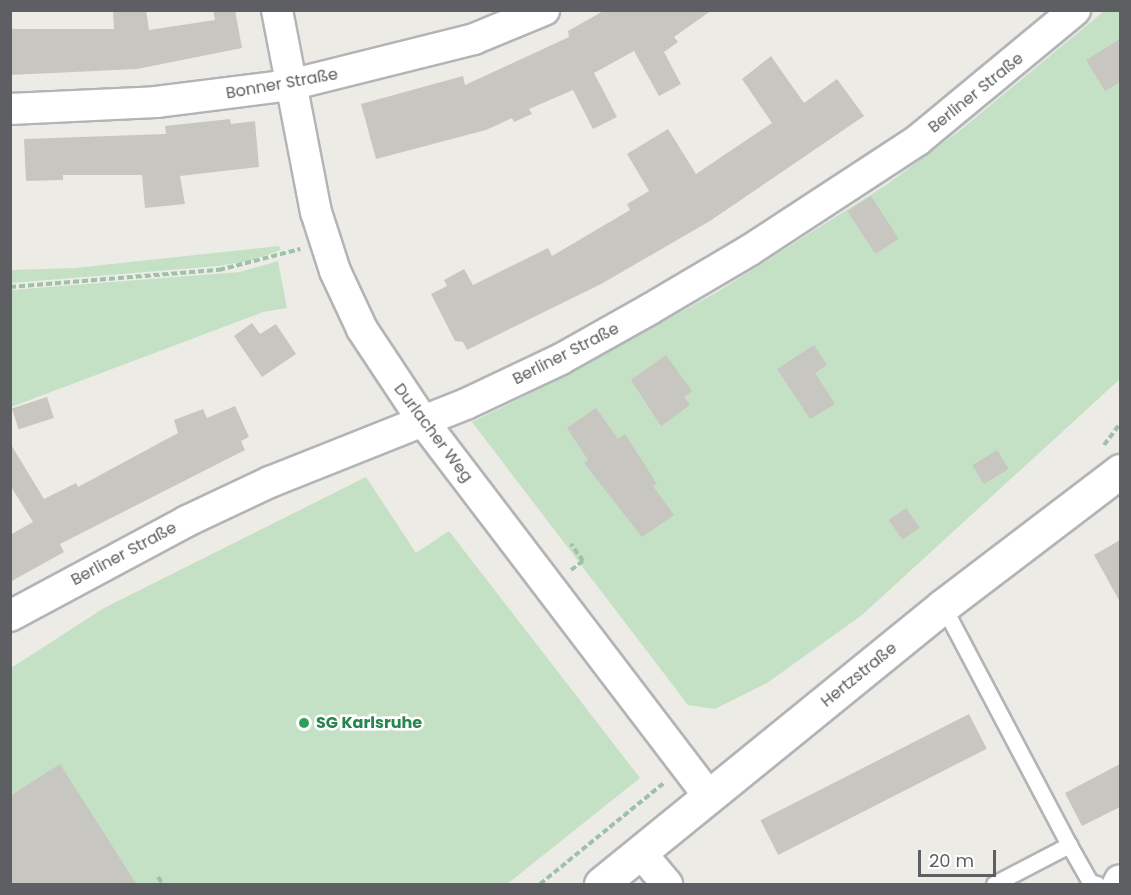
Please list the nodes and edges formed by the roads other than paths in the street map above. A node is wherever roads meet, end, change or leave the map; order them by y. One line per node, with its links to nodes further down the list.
1 (277, 10): 4 (street, Durlacher Weg)
2 (544, 10): 4 (street, Bonner Straße)
3 (1075, 10): 6 (street, Berliner Straße)
4 (290, 85): 5 (street, Bonner Straße); 6 (street, Durlacher Weg)
5 (10, 109)
6 (423, 422): 9 (street, Berliner Straße); 10 (street, Durlacher Weg)
7 (1118, 480): 8 (main road, Hertzstraße)
8 (943, 606): 10 (main road, Hertzstraße); 11 (lane)
9 (10, 616)
10 (709, 796): 12 (main road, Hertzstraße)
11 (1069, 845): 16 (lane); 17 (lane)
12 (640, 852): 14 (main road, Hertzstraße); 15 (street)
13 (1120, 880): 18 (street)
14 (601, 885)
15 (667, 885)
16 (994, 885)
17 (1097, 885)
18 (1118, 885)

